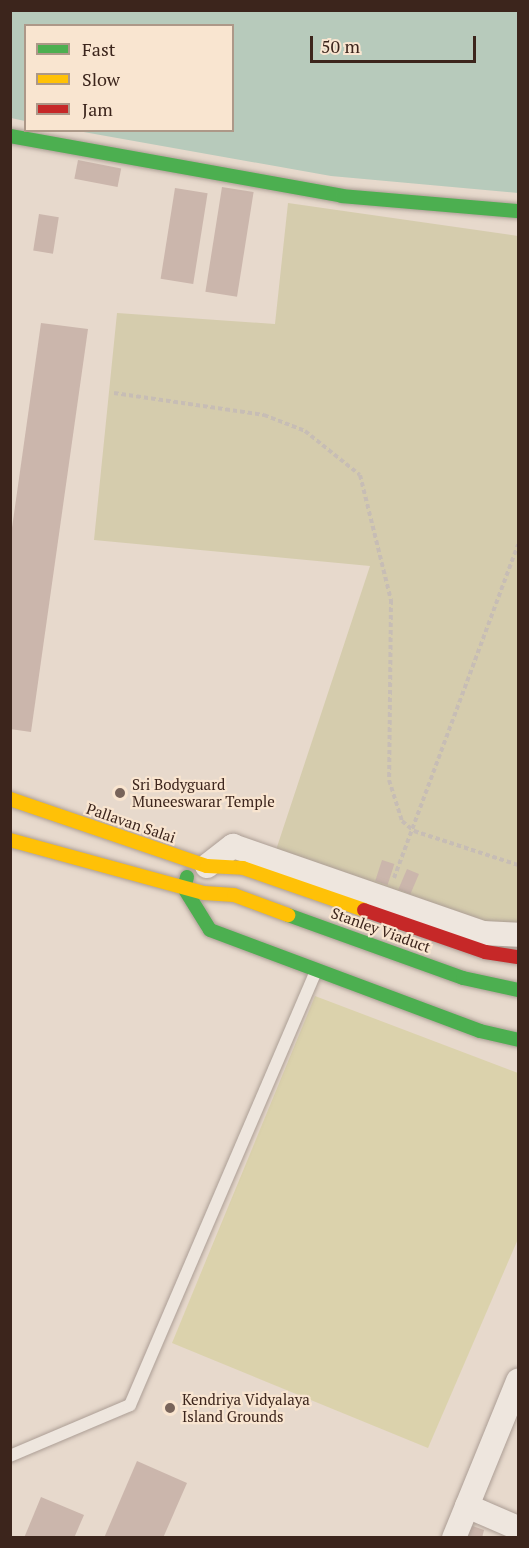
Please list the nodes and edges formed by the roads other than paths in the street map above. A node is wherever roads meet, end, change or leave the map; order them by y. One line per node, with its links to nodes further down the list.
1 (10, 136): 2 (main road)
2 (519, 211)
3 (10, 799): 5 (main road, Pallavan Salai)
4 (10, 840): 7 (main road)
5 (200, 864): 6 (main road, Pallavan Salai); 7 (main road); 8 (street)
6 (243, 868): 9 (main road, Stanley Viaduct)
7 (184, 888): 10 (main road); 11 (main road, Stanley Viaduct)
8 (519, 935)
9 (519, 957)
10 (317, 968): 12 (main road); 14 (lane)
11 (519, 990)
12 (519, 1040)
13 (519, 1380): 15 (street)
14 (10, 1456)
15 (470, 1499): 16 (street); 17 (street); 18 (street)
16 (519, 1514)
17 (519, 1528)
18 (454, 1538)

